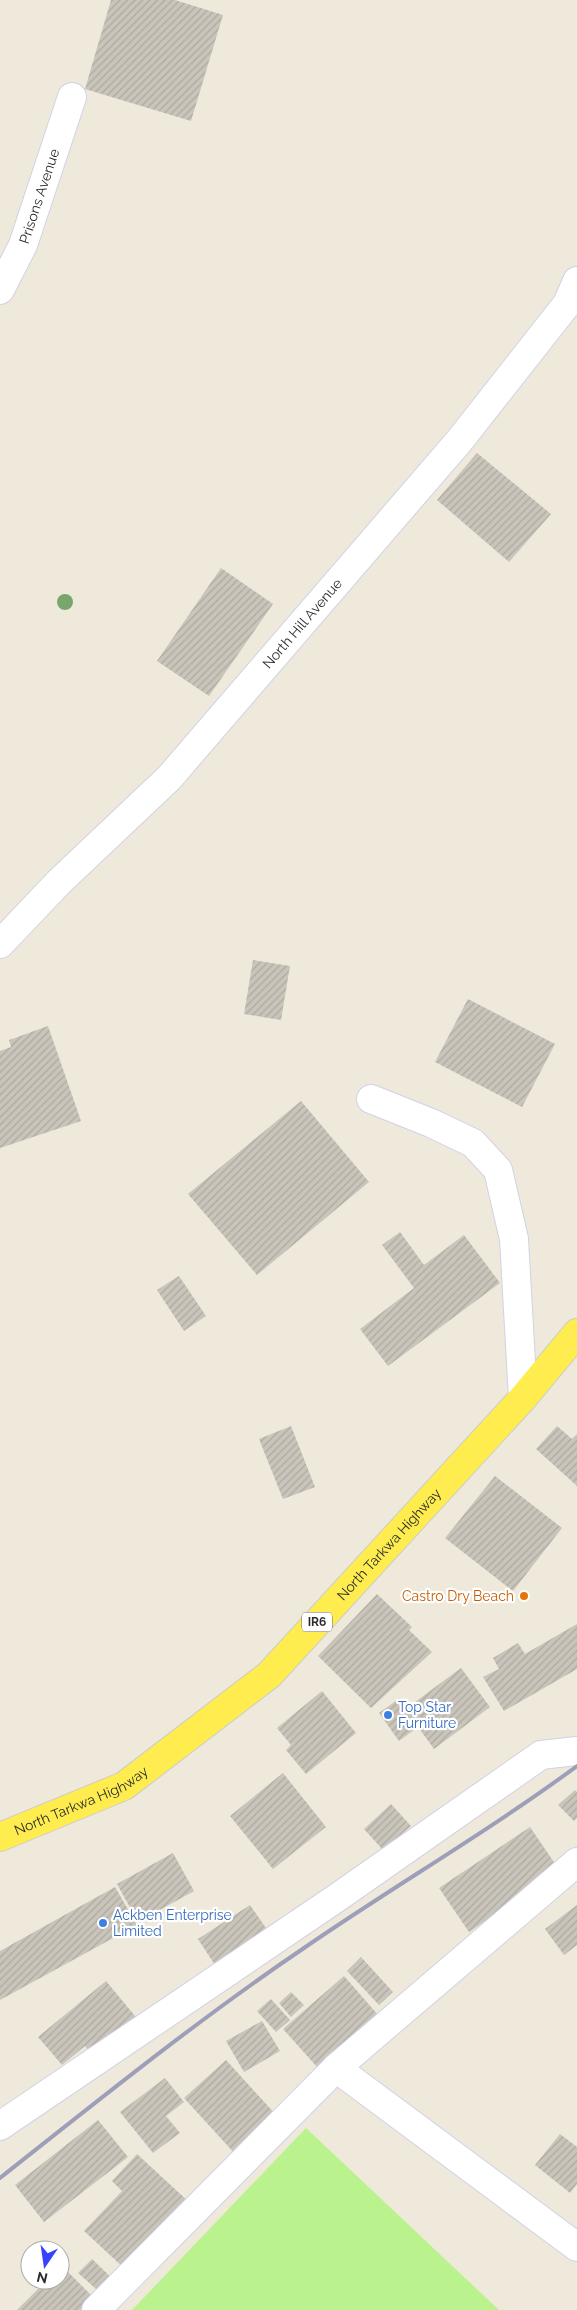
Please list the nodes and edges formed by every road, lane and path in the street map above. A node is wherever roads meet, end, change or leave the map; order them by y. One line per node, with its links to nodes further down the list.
1 (72, 97): 3 (street, Prisons Avenue)
2 (577, 281): 4 (street, North Hill Avenue)
3 (0, 290)
4 (0, 944)
5 (371, 1099): 7 (street)
6 (577, 1333): 7 (main road, North Tarkwa Highway / IR6)
7 (523, 1398): 9 (main road, North Tarkwa Highway / IR6)
8 (577, 1751): 12 (street)
9 (0, 1837)
10 (577, 1862): 11 (street)
11 (336, 2068): 13 (street); 14 (street)
12 (0, 2126)
13 (577, 2247)
14 (96, 2310)

